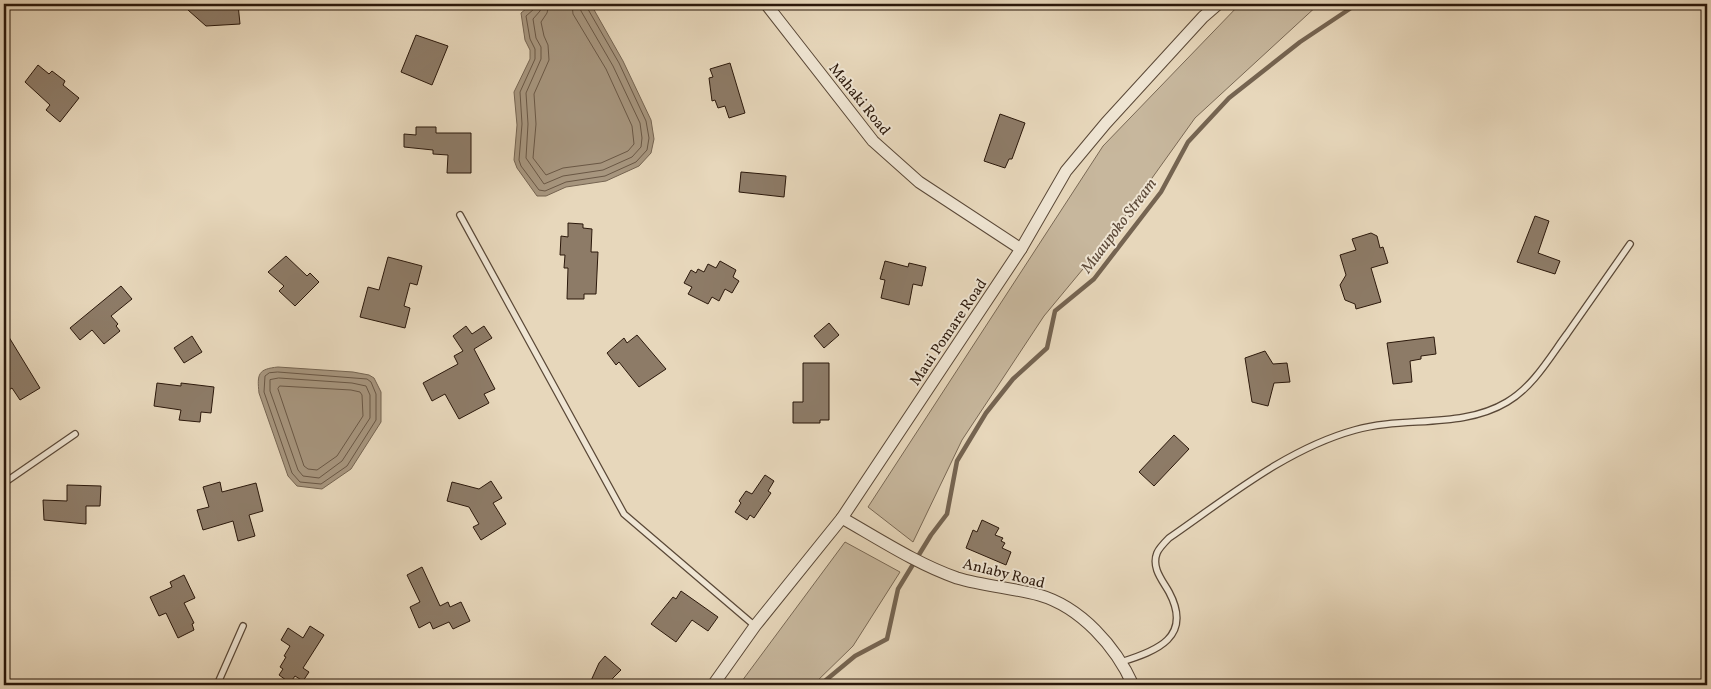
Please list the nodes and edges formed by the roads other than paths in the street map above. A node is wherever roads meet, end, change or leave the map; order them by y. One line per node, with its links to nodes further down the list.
1 (766, 4): 5 (street, Mahaki Road)
2 (1218, 4): 5 (street, Maui Pomare Road)
3 (460, 214): 10 (lane)
4 (1630, 244): 11 (lane)
5 (1021, 248): 8 (street, Maui Pomare Road)
6 (75, 434): 7 (lane)
7 (4, 483)
8 (842, 518): 10 (street, Maui Pomare Road); 11 (street, Anlaby Road)
9 (243, 626): 12 (lane)
10 (755, 626): 13 (street, Maui Pomare Road)
11 (1121, 662): 14 (street, Anlaby Road)
12 (218, 685)
13 (713, 685)
14 (1133, 685)

